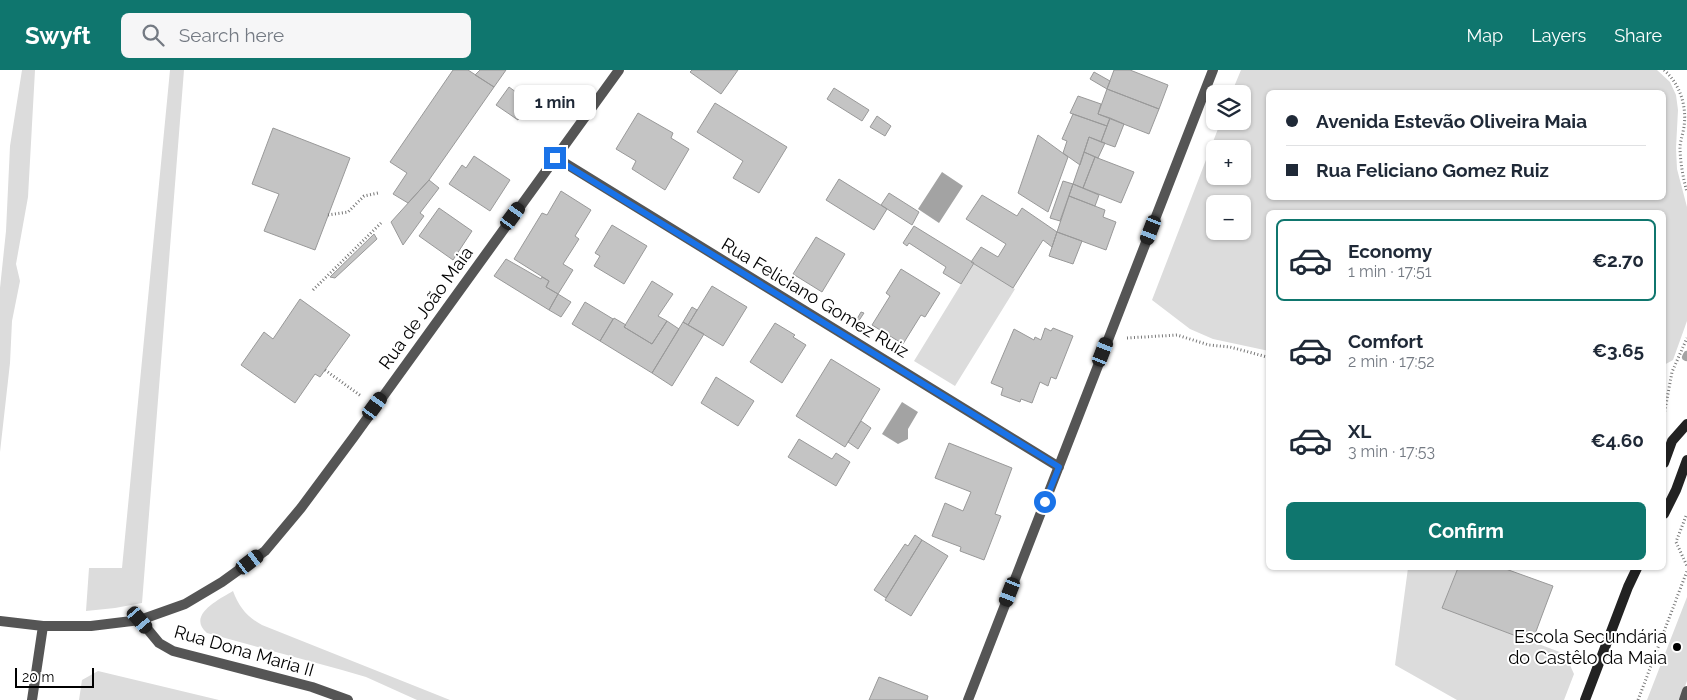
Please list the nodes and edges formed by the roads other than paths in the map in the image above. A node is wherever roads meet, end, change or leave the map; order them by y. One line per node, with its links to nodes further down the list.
1 (619, 70): 3 (street, Rua de João Maia)
2 (1213, 70): 7 (street)
3 (555, 158): 7 (street, Rua Feliciano Gomez Ruiz); 13 (street, Rua de João Maia)
4 (1687, 424): 5 (main road)
5 (1666, 458)
6 (1687, 460): 8 (main road)
7 (1059, 467): 18 (street)
8 (1666, 510)
9 (1632, 570): 11 (main road)
10 (1636, 570): 11 (main road)
11 (1628, 587): 19 (main road)
12 (0, 620): 14 (street, Rua de João Maia)
13 (140, 620): 14 (street, Rua de João Maia); 17 (street, Rua Dona Maria II)
14 (43, 626): 16 (street)
15 (1687, 691): 20 (street)
16 (32, 700)
17 (348, 700)
18 (968, 700)
19 (1585, 700)
20 (1684, 700)

